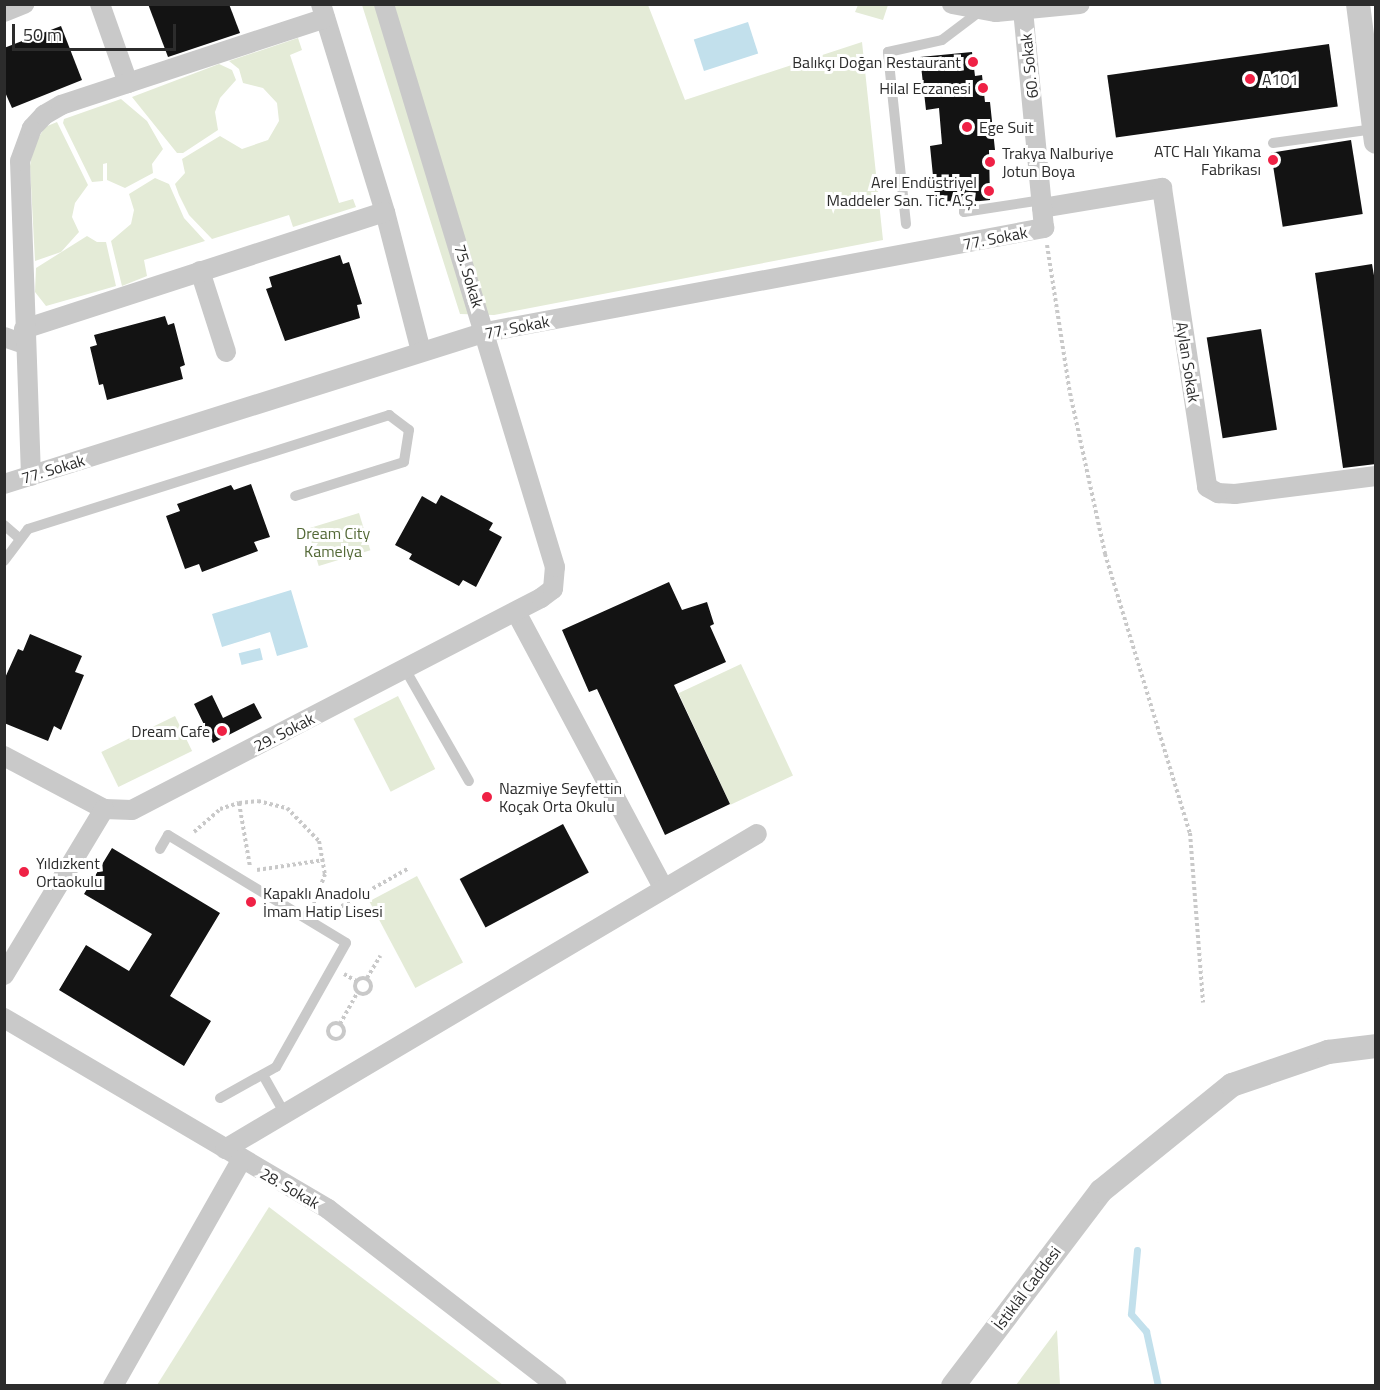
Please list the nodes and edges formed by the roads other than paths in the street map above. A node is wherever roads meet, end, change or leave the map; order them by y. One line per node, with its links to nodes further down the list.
1 (24, 4): 9 (street)
2 (100, 4): 11 (street)
3 (384, 4): 20 (street, 75. Sokak)
4 (952, 4): 10 (street)
5 (1080, 4): 8 (street)
6 (1358, 4): 12 (street)
7 (323, 11): 11 (street); 16 (street)
8 (1023, 11): 10 (street); 15 (street, 60. Sokak)
9 (4, 12)
10 (980, 12): 17 (lane)
11 (128, 83): 22 (street)
12 (1375, 136): 13 (lane)
13 (1273, 143)
14 (964, 202): 15 (lane)
15 (1042, 204): 18 (street, 60. Sokak); 26 (street, Aylan Sokak)
16 (385, 212): 19 (street); 23 (street)
17 (906, 224)
18 (1044, 228): 20 (street, 77. Sokak)
19 (200, 271): 22 (street); 24 (street)
20 (486, 333): 23 (street, 77. Sokak); 32 (street, 75. Sokak)
21 (4, 337): 22 (street)
22 (24, 337): 25 (street)
23 (421, 351): 25 (street, 77. Sokak)
24 (226, 352)
25 (31, 476): 27 (street, 77. Sokak)
26 (1376, 476)
27 (4, 484)
28 (295, 496): 30 (lane)
29 (4, 525): 30 (lane)
30 (20, 539): 31 (lane)
31 (4, 561)
32 (555, 583): 33 (street, 29. Sokak)
33 (516, 612): 34 (street, 29. Sokak); 40 (street)
34 (405, 669): 36 (lane); 37 (street, 29. Sokak)
35 (4, 756): 37 (street, 29. Sokak)
36 (469, 781)
37 (104, 808): 41 (street)
38 (757, 834): 40 (street)
39 (160, 849): 44 (lane)
40 (664, 889): 46 (street)
41 (4, 975)
42 (4, 1018): 47 (street, 28. Sokak)
43 (1376, 1046): 50 (street, İstiklâl Caddesi)
44 (263, 1075): 45 (lane); 46 (lane)
45 (220, 1098)
46 (285, 1114): 47 (street)
47 (234, 1154): 48 (street); 49 (street, 28. Sokak)
48 (113, 1386)
49 (557, 1386)
50 (953, 1386)

